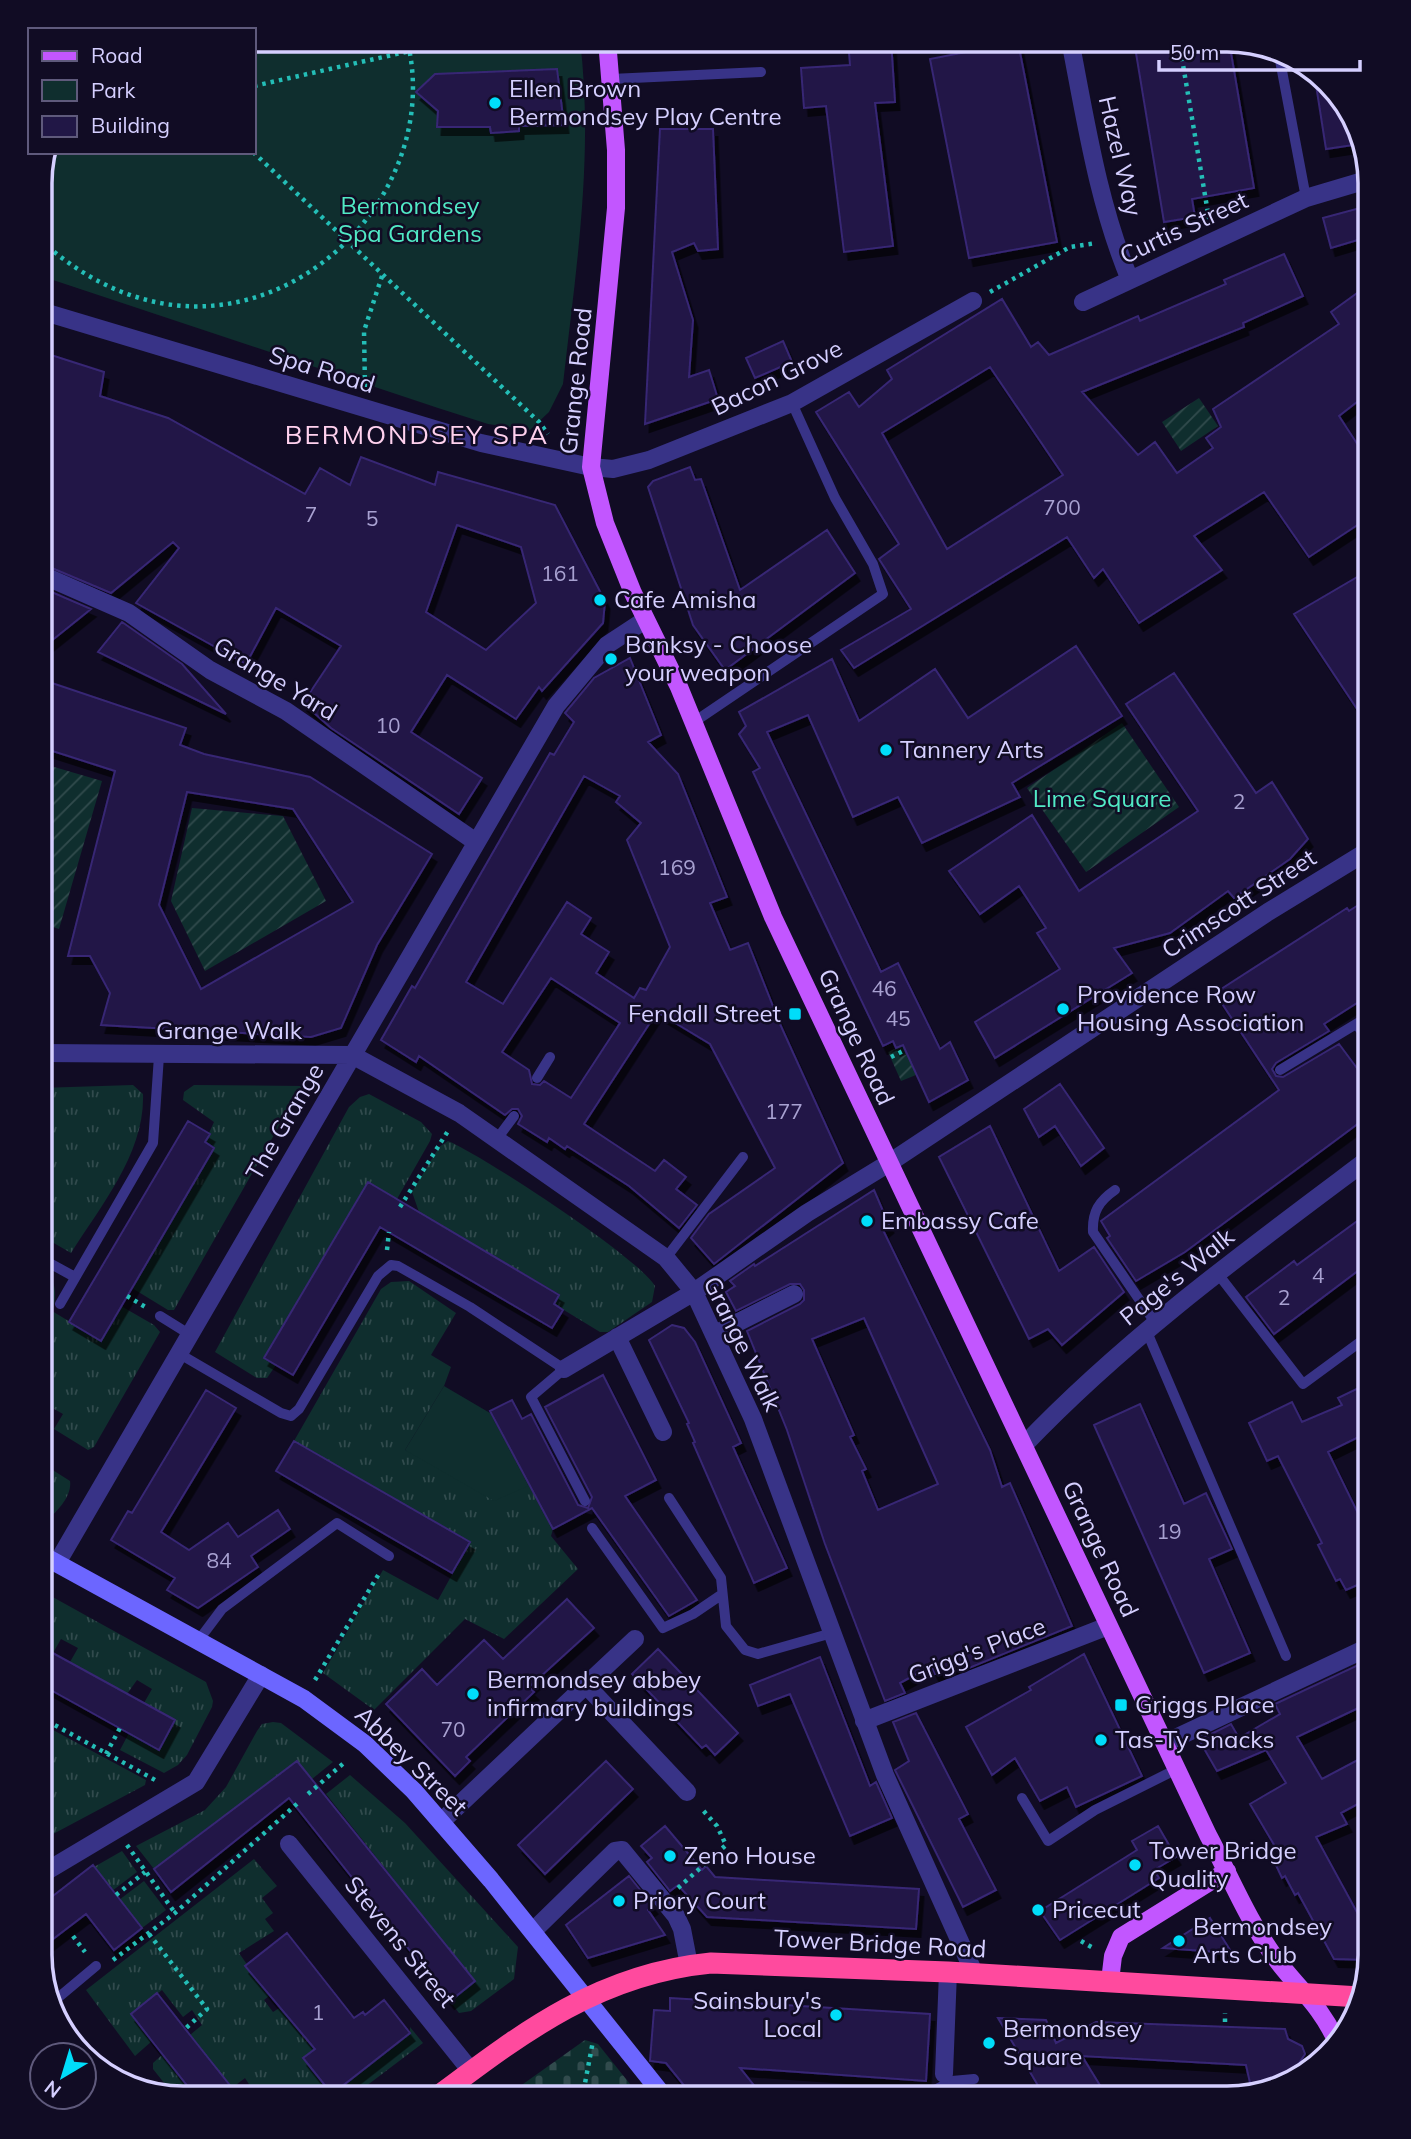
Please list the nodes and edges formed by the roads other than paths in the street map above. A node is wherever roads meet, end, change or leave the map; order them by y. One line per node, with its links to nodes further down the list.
1 (608, 52): 5 (main road, Grange Road)
2 (1073, 53): 8 (street, Hazel Way)
3 (1281, 64): 7 (lane)
4 (761, 72): 5 (lane)
5 (611, 79): 13 (main road, Grange Road)
6 (1358, 183): 7 (street, Curtis Street)
7 (1306, 198): 8 (street, Curtis Street)
8 (1130, 280): 10 (street, Curtis Street)
9 (973, 301): 12 (street, Bacon Grove)
10 (1083, 302)
11 (53, 315): 13 (street, Spa Road)
12 (792, 403): 13 (street, Bacon Grove); 16 (lane)
13 (591, 467): 15 (main road, Grange Road)
14 (53, 580): 17 (street, Grange Yard)
15 (645, 620): 16 (main road, Grange Road); 17 (street, The Grange)
16 (694, 722): 30 (main road, Grange Road)
17 (476, 842): 22 (street, The Grange)
18 (1358, 857): 30 (street, Crimscott Street)
19 (1356, 1024): 20 (lane); 25 (lane)
20 (1358, 1026)
21 (53, 1053): 23 (street, Grange Walk)
22 (352, 1055): 23 (street, Grange Walk); 28 (street, Grange Walk); 42 (street, The Grange)
23 (159, 1056): 36 (lane)
24 (550, 1057): 26 (lane)
25 (1280, 1070)
26 (537, 1078)
27 (514, 1116): 28 (lane)
28 (496, 1139): 33 (street, Grange Walk)
29 (743, 1157): 33 (lane)
30 (889, 1163): 37 (street); 49 (main road, Grange Road)
31 (1358, 1167): 35 (street, Page's Walk)
32 (1115, 1190): 41 (lane)
33 (666, 1258): 37 (street, Grange Walk)
34 (52, 1265): 36 (lane)
35 (1217, 1274): 41 (street, Page's Walk); 45 (lane)
36 (74, 1276): 39 (lane)
37 (694, 1292): 43 (street, Grange Walk); 44 (street)
38 (794, 1294): 43 (street)
39 (60, 1304)
40 (160, 1316): 42 (lane)
41 (1152, 1328): 49 (street, Page's Walk); 62 (lane)
42 (189, 1334): 46 (street, The Grange)
43 (715, 1334): 58 (street, Grange Walk)
44 (617, 1337): 47 (street); 48 (street)
45 (1358, 1344)
46 (178, 1353): 47 (lane); 55 (street, The Grange)
47 (564, 1369): 51 (lane)
48 (663, 1432)
49 (1024, 1445): 57 (main road, Grange Road)
50 (669, 1498): 56 (lane)
51 (585, 1501)
52 (592, 1528): 56 (lane)
53 (389, 1556): 60 (lane)
54 (52, 1560): 55 (main road, Abbey Street)
55 (57, 1563): 60 (main road, Abbey Street)
56 (721, 1595): 58 (lane)
57 (1108, 1626): 65 (street, Grigg's Place); 66 (main road, Grange Road)
58 (832, 1633): 65 (street, Grange Walk)
59 (635, 1639): 64 (street)
60 (198, 1641): 63 (main road, Abbey Street)
61 (1358, 1652): 66 (street)
62 (1286, 1656)
63 (261, 1675): 70 (main road, Abbey Street); 72 (street)
64 (586, 1685): 68 (street); 70 (street)
65 (864, 1721): 78 (street, Grange Walk)
66 (1165, 1743): 67 (main road, Grange Road)
67 (1177, 1769): 69 (lane); 73 (main road, Grange Road)
68 (687, 1792)
69 (1022, 1798)
70 (441, 1822): 74 (main road, Abbey Street)
71 (289, 1843): 85 (street, Stevens Street)
72 (52, 1868)
73 (1227, 1871): 79 (main road); 80 (main road, Grange Road)
74 (533, 1931): 75 (street); 81 (main road, Abbey Street)
75 (689, 1965): 77 (highway, Tower Bridge Road); 81 (highway, Tower Bridge Road)
76 (96, 1966): 83 (lane)
77 (948, 1972): 78 (highway, Tower Bridge Road); 86 (street)
78 (975, 1975): 79 (highway, Tower Bridge Road)
79 (1111, 1981): 80 (highway, Tower Bridge Road)
80 (1307, 1992): 82 (highway, Tower Bridge Road); 84 (main road, Grange Road)
81 (584, 1996): 85 (highway, Tower Bridge Road); 89 (main road, Abbey Street)
82 (1352, 1996)
83 (59, 1997)
84 (1333, 2034)
85 (471, 2071): 88 (highway, Tower Bridge Road)
86 (944, 2074)
87 (974, 2079): 90 (lane)
88 (451, 2086)
89 (656, 2086)
90 (942, 2086)

